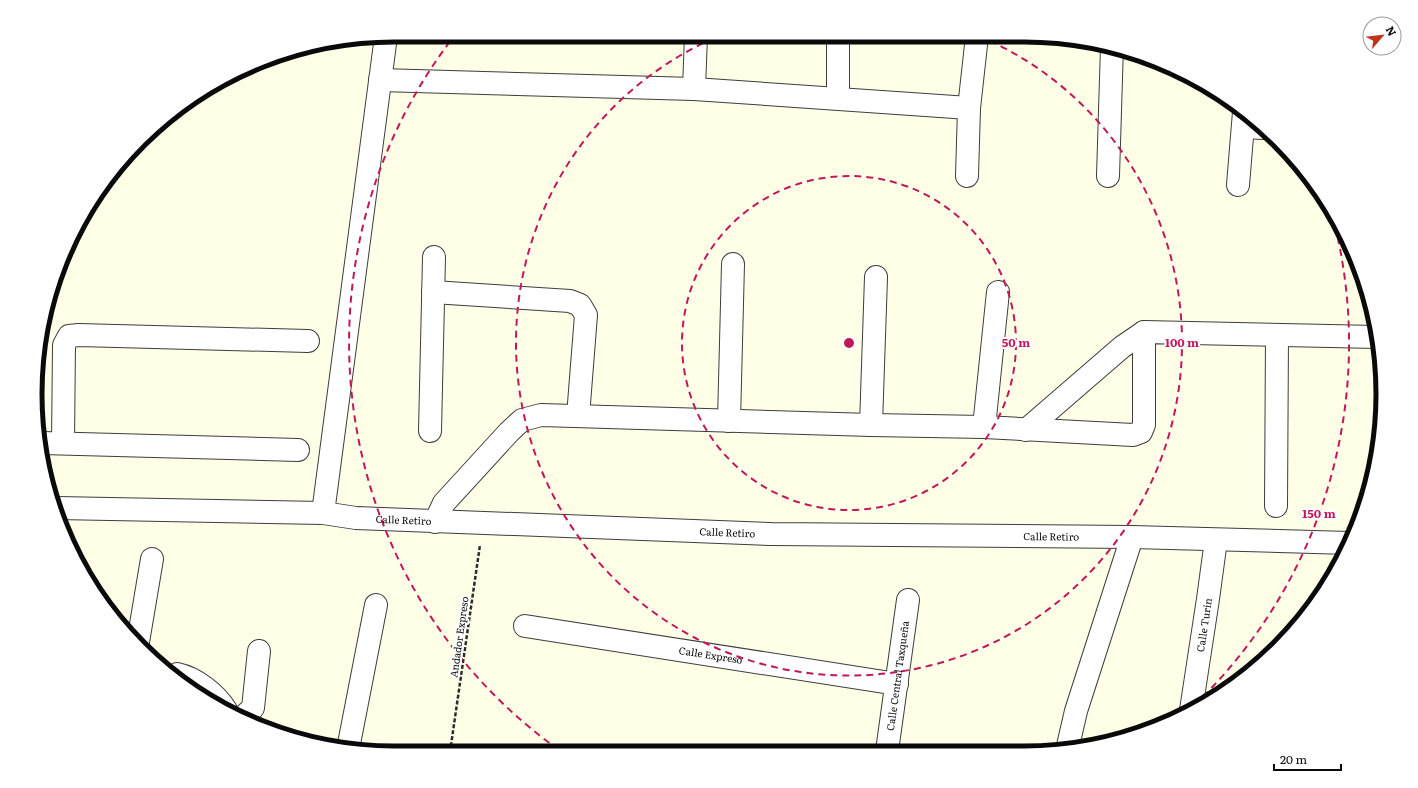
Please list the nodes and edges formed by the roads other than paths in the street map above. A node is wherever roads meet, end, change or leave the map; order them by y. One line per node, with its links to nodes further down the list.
1 (385, 42): 6 (street)
2 (696, 42): 7 (street)
3 (838, 42): 8 (street)
4 (976, 42): 9 (street)
5 (1112, 53): 12 (street)
6 (380, 80): 7 (street); 34 (street)
7 (694, 89): 8 (street)
8 (838, 98): 9 (street)
9 (969, 108): 11 (street)
10 (1243, 119): 13 (street)
11 (967, 176)
12 (1108, 176)
13 (1238, 185)
14 (434, 257): 17 (street)
15 (733, 264): 24 (street)
16 (876, 277): 25 (street)
17 (433, 292): 23 (street); 28 (street)
18 (998, 292): 26 (street)
19 (1144, 332): 20 (street); 27 (street); 27 (street)
20 (1277, 335): 21 (street); 32 (street)
21 (1371, 337)
22 (308, 341): 30 (street)
23 (578, 416): 24 (street); 35 (street)
24 (729, 421): 25 (street)
25 (871, 425): 26 (street)
26 (984, 427): 27 (street)
27 (1026, 430)
28 (430, 431)
29 (46, 443): 30 (street)
30 (63, 443): 31 (street)
31 (298, 450)
32 (1276, 506)
33 (61, 508): 34 (street, Calle Retiro)
34 (323, 513): 35 (street, Calle Retiro)
35 (435, 522): 36 (street, Calle Retiro)
36 (1132, 538): 37 (street, Calle Retiro); 51 (street)
37 (1216, 540): 38 (street, Calle Retiro); 48 (street, Calle Turin)
38 (1343, 543)
39 (152, 559): 43 (street)
40 (908, 600): 46 (street, Calle Central Taxqueña)
41 (376, 605): 50 (street)
42 (525, 626): 46 (street, Calle Expreso)
43 (139, 637)
44 (259, 651): 49 (street)
45 (187, 678): 47 (street)
46 (897, 684): 52 (street, Calle Central Taxqueña)
47 (217, 699)
48 (1192, 703)
49 (247, 714)
50 (349, 743)
51 (1069, 743)
52 (888, 746)

